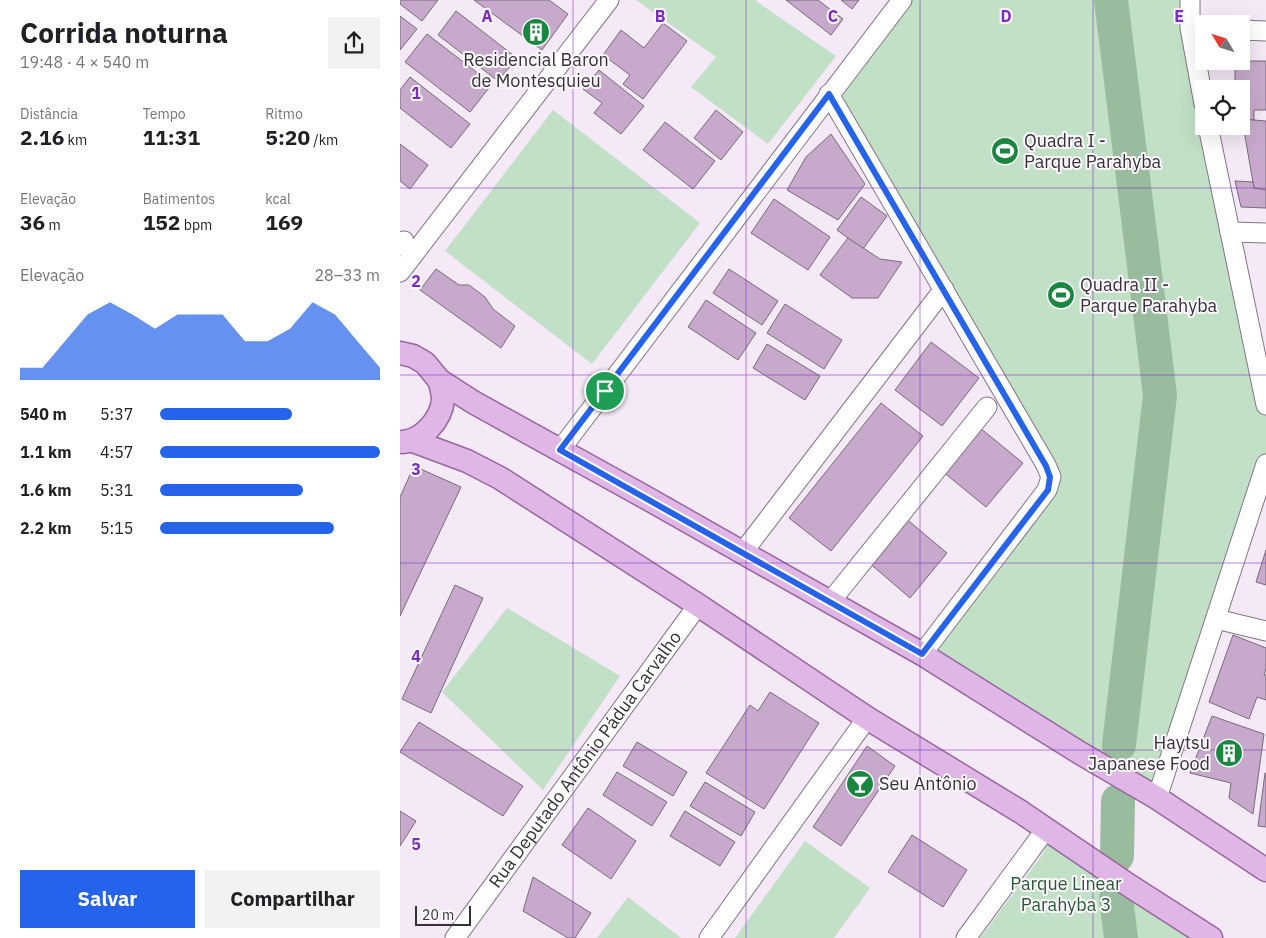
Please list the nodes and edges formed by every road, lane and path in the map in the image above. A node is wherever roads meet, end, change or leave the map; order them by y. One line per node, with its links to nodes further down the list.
1 (609, 0): 11 (street)
2 (902, 0): 7 (street)
3 (1190, 0): 4 (street)
4 (1195, 20)
5 (1250, 30): 6 (street)
6 (1266, 31)
7 (829, 94): 12 (street); 18 (street)
8 (1210, 135): 9 (street)
9 (1230, 232): 10 (street); 15 (street)
10 (1266, 233)
11 (400, 272)
12 (944, 289): 20 (street); 25 (street)
13 (400, 353): 14 (main road)
14 (439, 380): 17 (main road); 18 (main road)
15 (1266, 405)
16 (987, 407): 21 (street)
17 (406, 442): 22 (main road)
18 (560, 450): 20 (main road)
19 (1266, 464): 23 (street)
20 (743, 552): 21 (main road)
21 (830, 602): 25 (main road)
22 (698, 605): 26 (main road); 30 (street, Rua Deputado Antônio Pádua Carvalho)
23 (1216, 619): 24 (street); 27 (street)
24 (1266, 631)
25 (922, 654): 27 (main road)
26 (867, 718): 28 (main road); 31 (street)
27 (1157, 798): 29 (main road)
28 (1046, 829): 32 (street); 33 (main road)
29 (1266, 870)
30 (455, 938)
31 (709, 938)
32 (966, 938)
33 (1212, 938)

